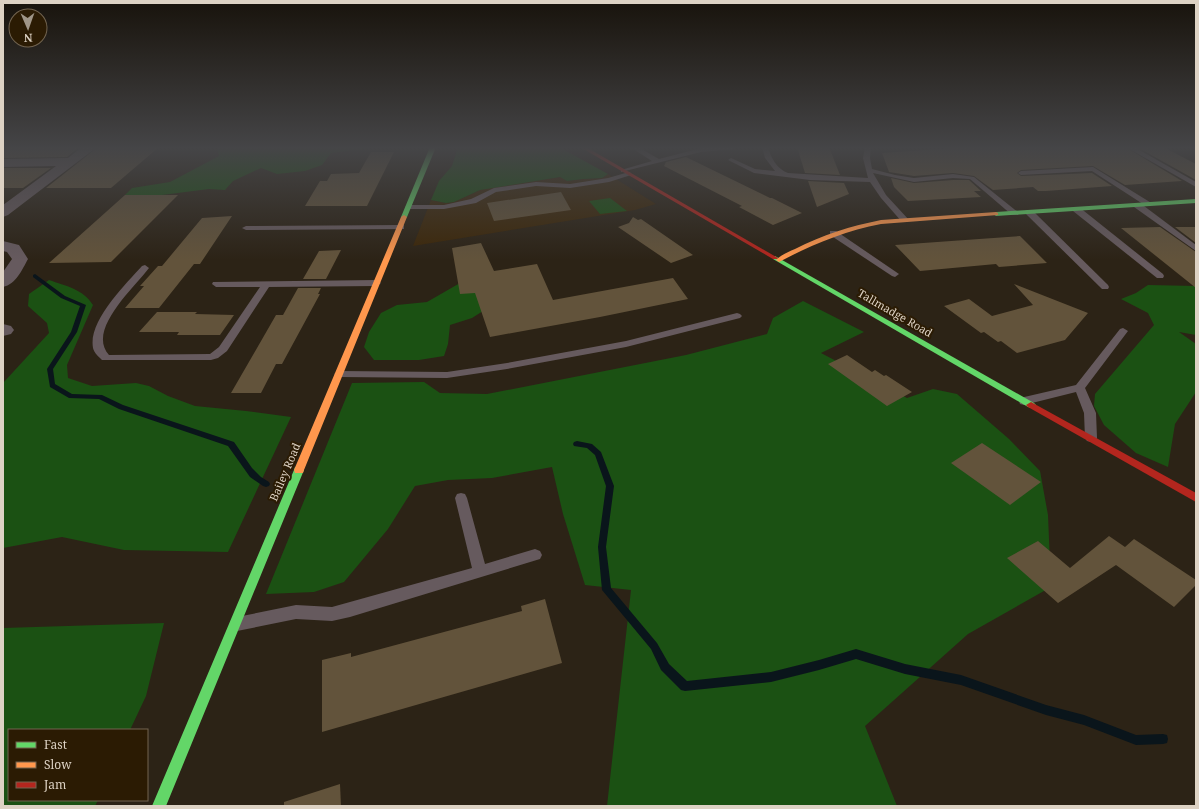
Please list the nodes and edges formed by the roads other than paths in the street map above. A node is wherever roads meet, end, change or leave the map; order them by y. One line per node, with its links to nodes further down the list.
1 (40, 185): 19 (street)
2 (418, 185): 17 (street, Bailey Road)
3 (531, 185): 13 (lane)
4 (549, 185): 10 (lane)
5 (578, 185): 10 (lane)
6 (648, 185): 28 (street, Tallmadge Road)
7 (875, 185): 22 (lane)
8 (980, 185): 21 (lane)
9 (1118, 185): 15 (lane)
10 (570, 186): 11 (lane)
11 (530, 192)
12 (514, 195): 13 (lane)
13 (473, 201): 17 (lane)
14 (1196, 201): 15 (street)
15 (1149, 204): 16 (street)
16 (1137, 205): 18 (street); 27 (lane)
17 (409, 207): 24 (street, Bailey Road)
18 (1076, 209): 20 (street); 31 (lane)
19 (3, 212)
20 (1029, 212): 21 (street); 36 (lane)
21 (1015, 213): 22 (street)
22 (905, 220): 25 (street)
23 (246, 228): 24 (lane)
24 (401, 228): 33 (street, Bailey Road)
25 (833, 233): 28 (street); 30 (lane)
26 (3, 246): 32 (street)
27 (1196, 248)
28 (779, 260): 41 (street, Tallmadge Road)
29 (145, 268): 35 (lane)
30 (895, 274)
31 (1160, 276)
32 (7, 278)
33 (378, 283): 35 (lane); 39 (street, Bailey Road)
34 (216, 284): 35 (lane)
35 (266, 284)
36 (1105, 287)
37 (737, 316): 39 (lane)
38 (1123, 331): 40 (lane)
39 (339, 374): 47 (street, Bailey Road)
40 (1080, 388): 41 (lane); 42 (lane)
41 (1024, 401): 42 (street, Tallmadge Road)
42 (1091, 438): 44 (street, Tallmadge Road)
43 (462, 498): 46 (lane)
44 (1196, 498)
45 (535, 555): 46 (lane)
46 (480, 571): 47 (lane)
47 (234, 624): 48 (street, Bailey Road)
48 (159, 806)

